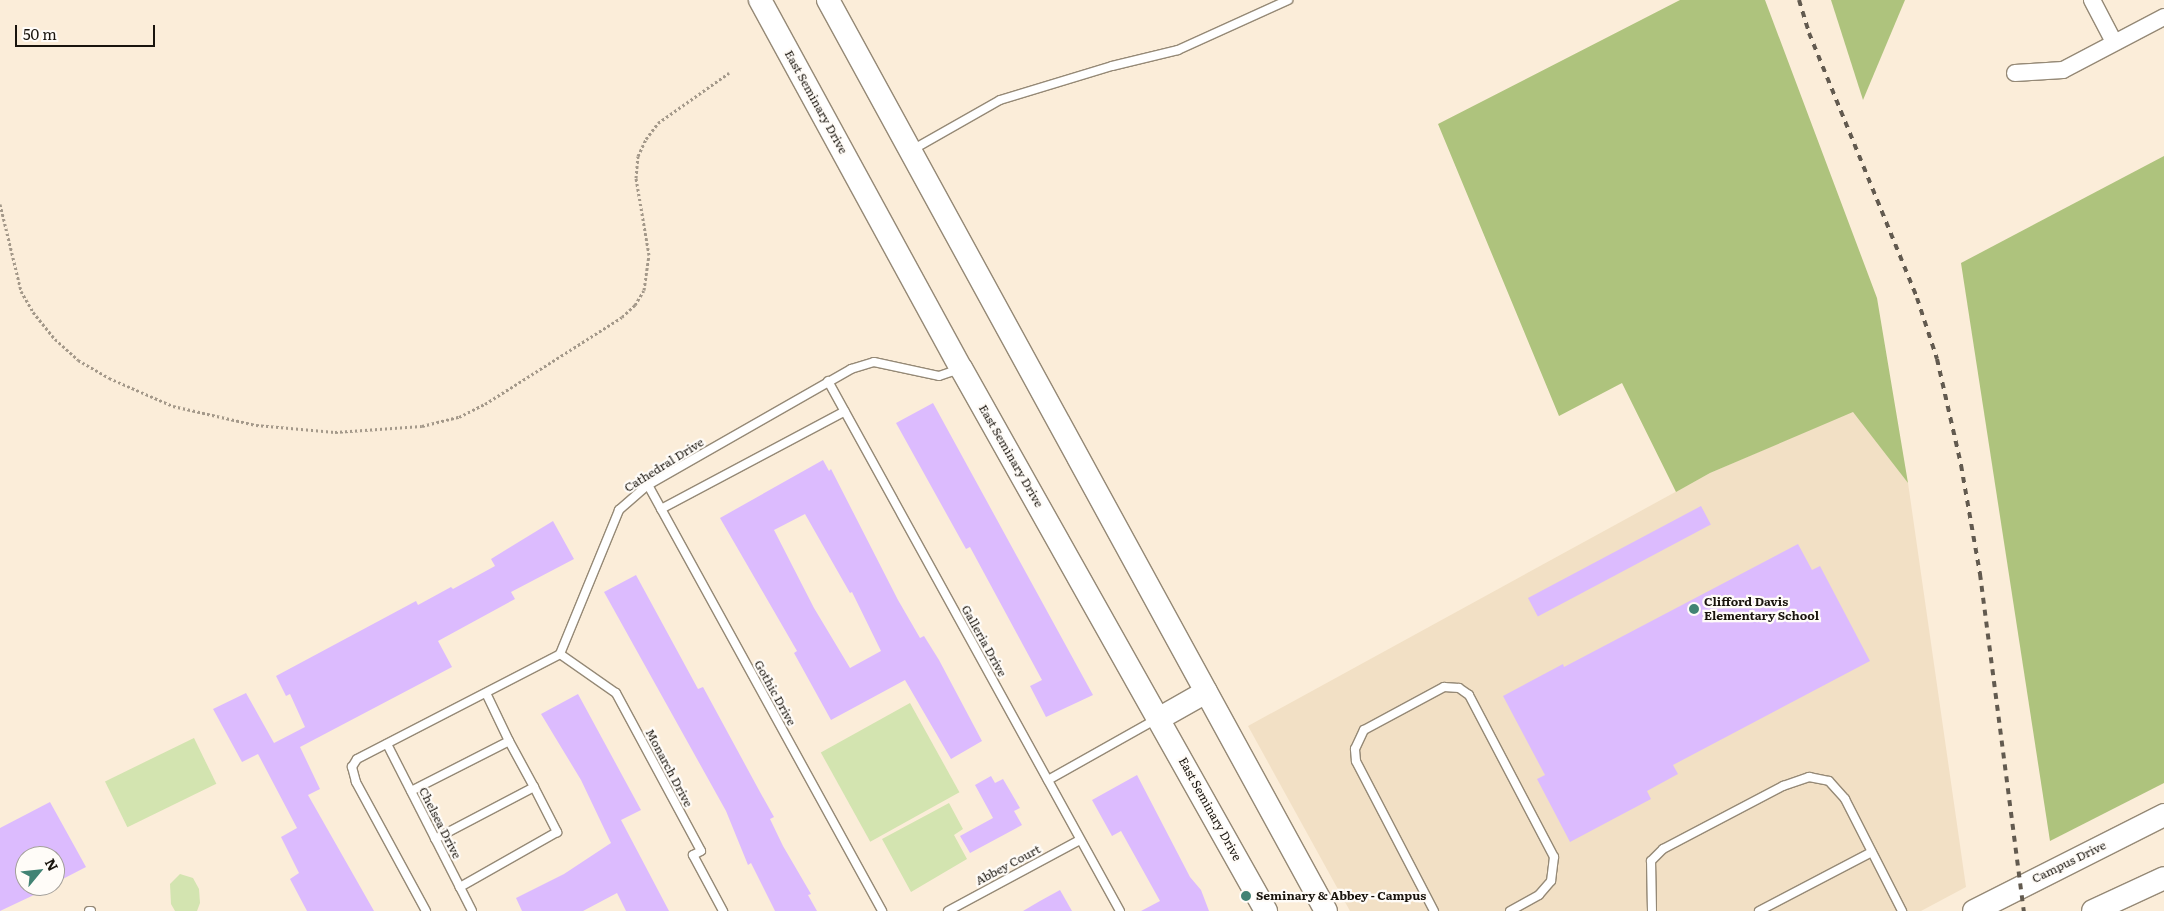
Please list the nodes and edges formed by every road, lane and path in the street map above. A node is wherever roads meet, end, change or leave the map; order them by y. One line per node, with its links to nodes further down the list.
1 (760, 0): 11 (main road, East Seminary Drive)
2 (828, 0): 9 (main road)
3 (1288, 0): 9 (lane)
4 (2092, 0): 6 (street)
5 (2164, 17): 6 (street)
6 (2114, 42): 8 (street)
7 (729, 73): 10 (path)
8 (2015, 73)
9 (911, 151): 18 (main road)
10 (0, 204)
11 (961, 368): 12 (lane, Cathedral Drive); 19 (main road, East Seminary Drive)
12 (828, 382): 13 (lane, Galleria Drive); 14 (lane, Cathedral Drive)
13 (845, 411): 15 (lane); 22 (lane, Galleria Drive)
14 (648, 485): 15 (lane, Gothic Drive); 16 (lane, Cathedral Drive)
15 (661, 510): 34 (lane, Gothic Drive)
16 (560, 654): 17 (lane); 33 (lane, Monarch Drive)
17 (486, 692): 20 (lane); 21 (lane)
18 (1206, 692): 19 (main road); 38 (main road)
19 (1160, 718): 22 (lane); 37 (main road, East Seminary Drive)
20 (509, 741): 23 (lane); 24 (lane)
21 (387, 744): 24 (lane, Chelsea Drive); 31 (lane)
22 (1048, 780): 27 (lane, Galleria Drive)
23 (534, 787): 26 (lane); 30 (lane)
24 (411, 791): 26 (lane, Chelsea Drive)
25 (2164, 816): 44 (main road, Campus Drive)
26 (435, 838): 30 (lane, Chelsea Drive)
27 (1080, 840): 35 (lane, Abbey Court); 36 (lane, Galleria Drive)
28 (1872, 852): 41 (lane); 42 (lane); 43 (lane)
29 (2164, 878): 45 (main road)
30 (460, 887): 32 (lane, Chelsea Drive)
31 (426, 911)
32 (472, 911)
33 (723, 911)
34 (882, 911)
35 (948, 911)
36 (1120, 911)
37 (1266, 911)
38 (1326, 911)
39 (1434, 911): 40 (lane)
40 (1510, 911)
41 (1652, 911)
42 (1759, 911)
43 (1902, 911)
44 (1974, 911)
45 (2093, 911)

